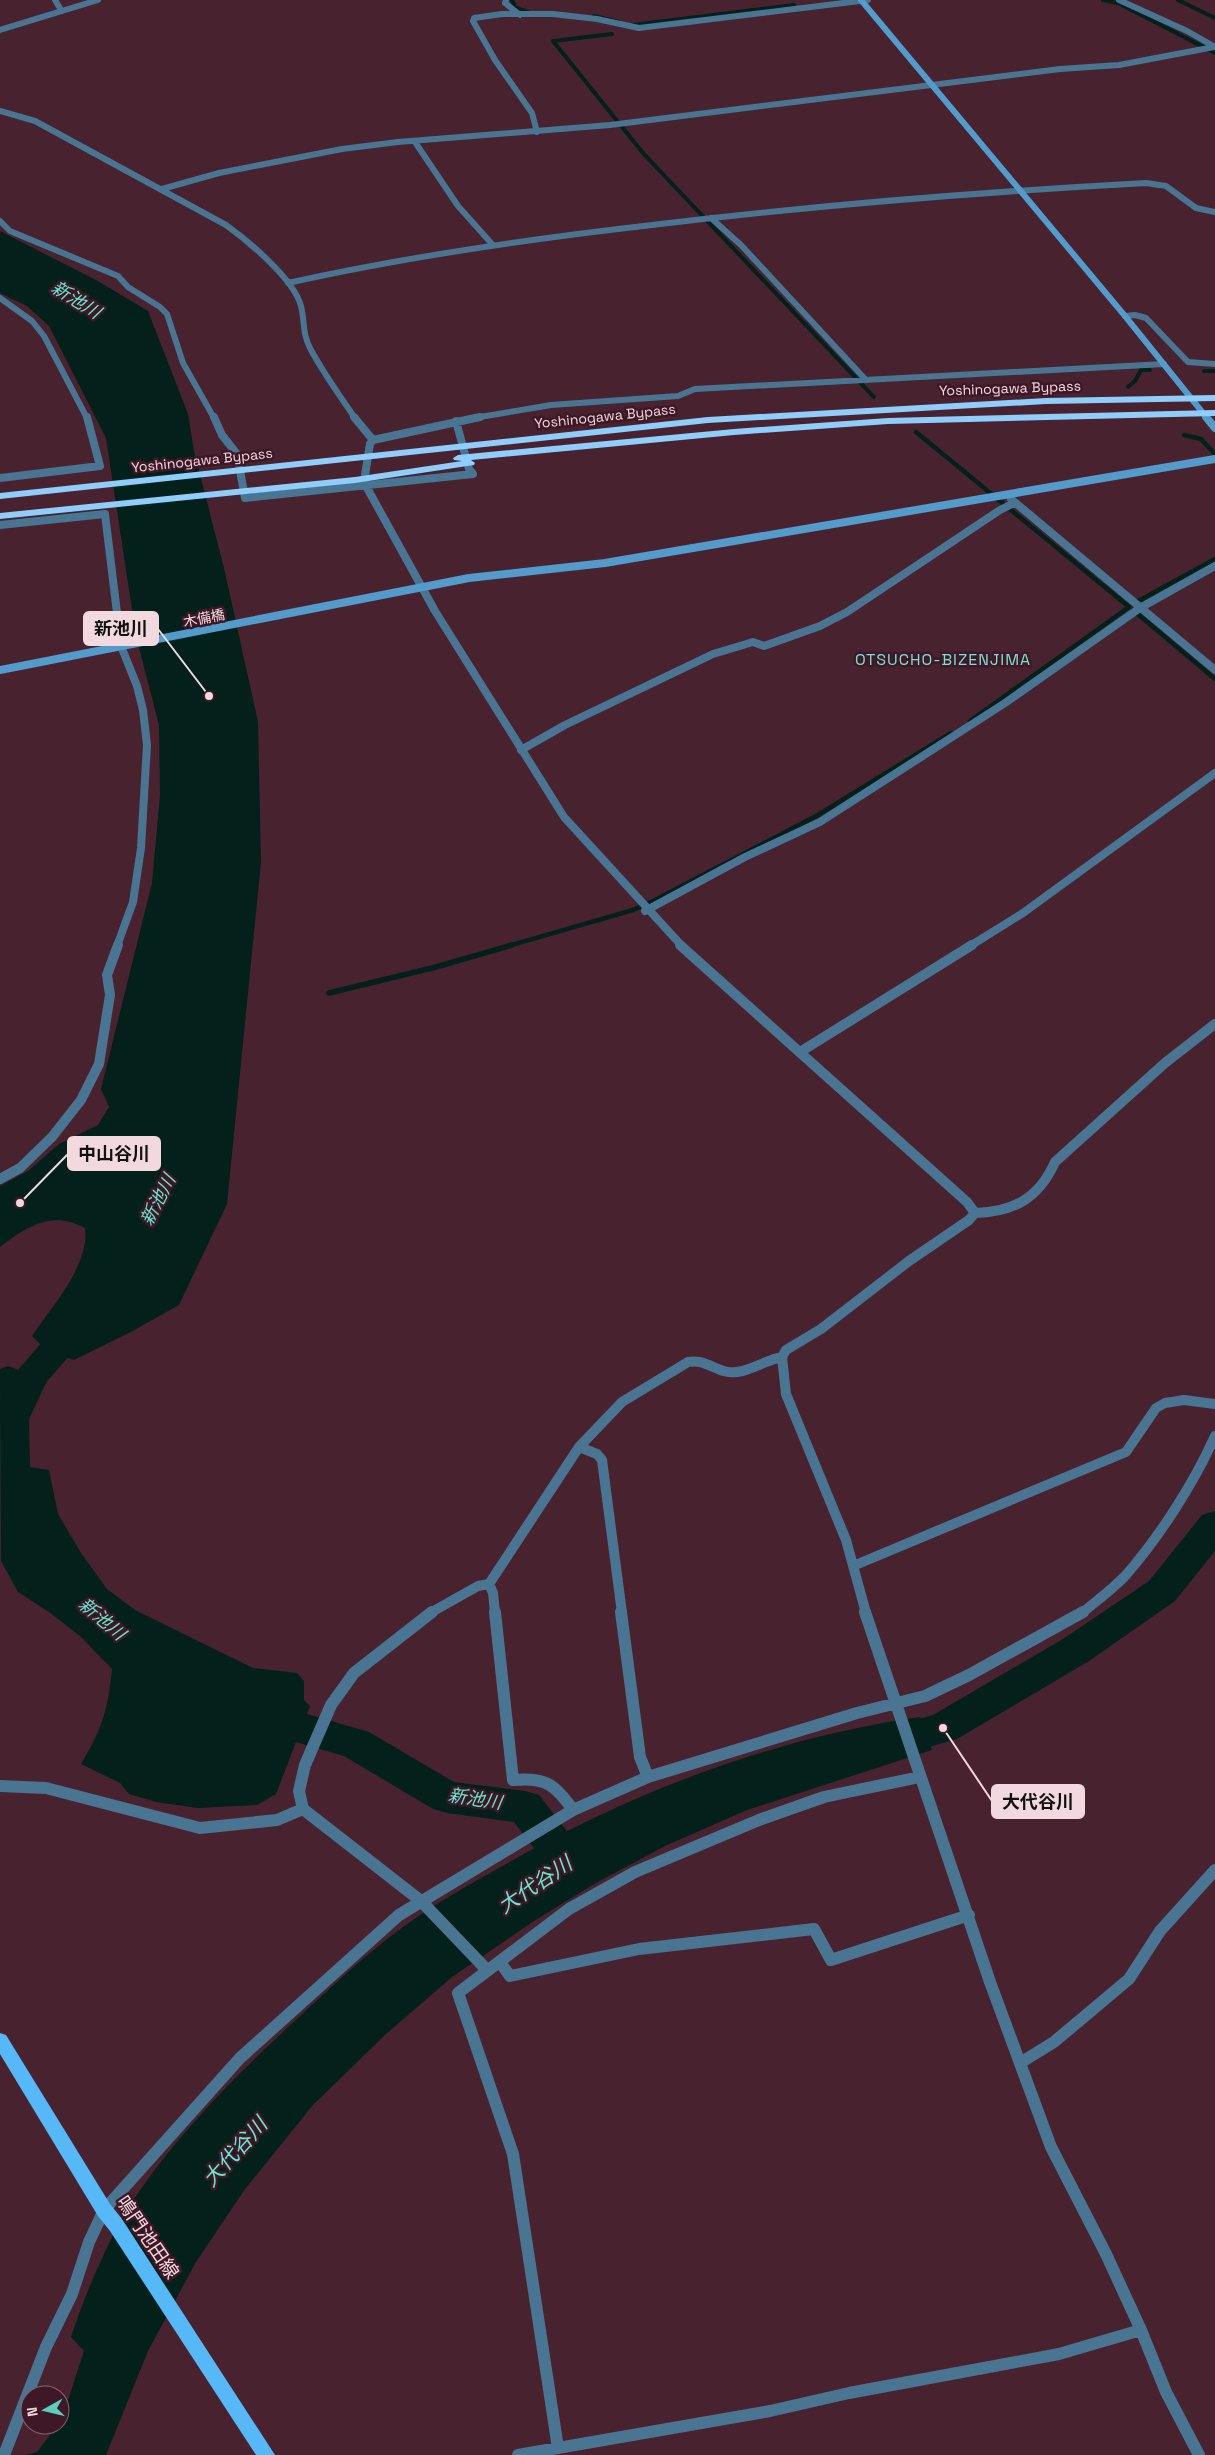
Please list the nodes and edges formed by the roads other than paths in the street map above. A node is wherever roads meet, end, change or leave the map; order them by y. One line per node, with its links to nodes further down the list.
1 (55, 0): 6 (street)
2 (98, 0): 6 (street)
3 (506, 0): 7 (street)
4 (863, 0): 7 (street); 10 (street)
5 (1119, 0): 9 (street)
6 (61, 10): 8 (street)
7 (520, 15): 12 (street)
8 (0, 30)
9 (1215, 47): 10 (street)
10 (931, 86): 12 (street); 15 (street)
11 (0, 111): 14 (street)
12 (537, 132): 13 (street)
13 (415, 142): 14 (street); 19 (street)
14 (162, 189): 20 (street)
15 (1018, 190): 16 (street); 17 (street); 22 (street)
16 (1215, 212)
17 (711, 218): 19 (street); 25 (street)
18 (0, 221): 36 (street)
19 (492, 244): 20 (street)
20 (288, 283): 32 (street)
21 (0, 298): 35 (street)
22 (1125, 316): 23 (street); 24 (street)
23 (1164, 364): 25 (street); 26 (street)
24 (1215, 364)
25 (866, 380): 30 (street)
26 (1191, 398): 27 (highway, Yoshinogawa Bypass); 28 (street); 33 (highway, Yoshinogawa Bypass)
27 (1215, 398)
28 (1202, 412): 29 (highway, Yoshinogawa Bypass); 31 (street); 33 (highway, Yoshinogawa Bypass)
29 (1215, 412)
30 (456, 421): 32 (street); 36 (street)
31 (1215, 428)
32 (373, 440): 36 (street)
33 (468, 452): 37 (highway); 39 (highway, Yoshinogawa Bypass); 41 (highway, Yoshinogawa Bypass); 42 (highway)
34 (1215, 459): 38 (street, 木備橋)
35 (0, 478)
36 (366, 486): 45 (street)
37 (0, 487)
38 (1007, 495): 40 (street); 45 (street, 木備橋)
39 (0, 496)
40 (1014, 503): 46 (street); 50 (street)
41 (0, 506)
42 (0, 516)
43 (0, 525): 47 (street)
44 (1215, 566): 46 (street)
45 (423, 588): 47 (street, 木備橋); 50 (street)
46 (1140, 608): 49 (street); 52 (street)
47 (126, 645): 48 (street, 木備橋); 55 (street)
48 (0, 670)
49 (1215, 670)
50 (521, 750): 52 (street)
51 (1215, 773): 54 (street)
52 (645, 911): 54 (street)
53 (1215, 1024): 56 (street)
54 (800, 1052): 56 (street)
55 (0, 1179)
56 (975, 1213): 57 (street)
57 (782, 1357): 60 (street); 61 (street)
58 (1215, 1404): 61 (street)
59 (1215, 1436): 63 (street)
60 (580, 1447): 62 (street); 64 (street)
61 (853, 1566): 63 (street)
62 (489, 1584): 67 (street); 68 (street)
63 (898, 1710): 64 (street); 65 (street)
64 (648, 1777): 68 (street)
65 (920, 1777): 71 (street); 72 (street)
66 (0, 1786): 67 (street)
67 (303, 1809): 70 (street)
68 (573, 1810): 70 (street)
69 (1215, 1870): 75 (street)
70 (424, 1904): 73 (street); 76 (street)
71 (969, 1915): 72 (street); 75 (street)
72 (500, 1962): 73 (street)
73 (484, 1967): 78 (street)
74 (0, 2040): 76 (main road, 鳴門池田線)
75 (1020, 2063): 77 (street)
76 (104, 2210): 79 (street); 80 (main road, 鳴門池田線)
77 (1141, 2330): 78 (street); 82 (street)
78 (558, 2448): 81 (street)
79 (4, 2455)
80 (266, 2455)
81 (518, 2455)
82 (1199, 2455)

